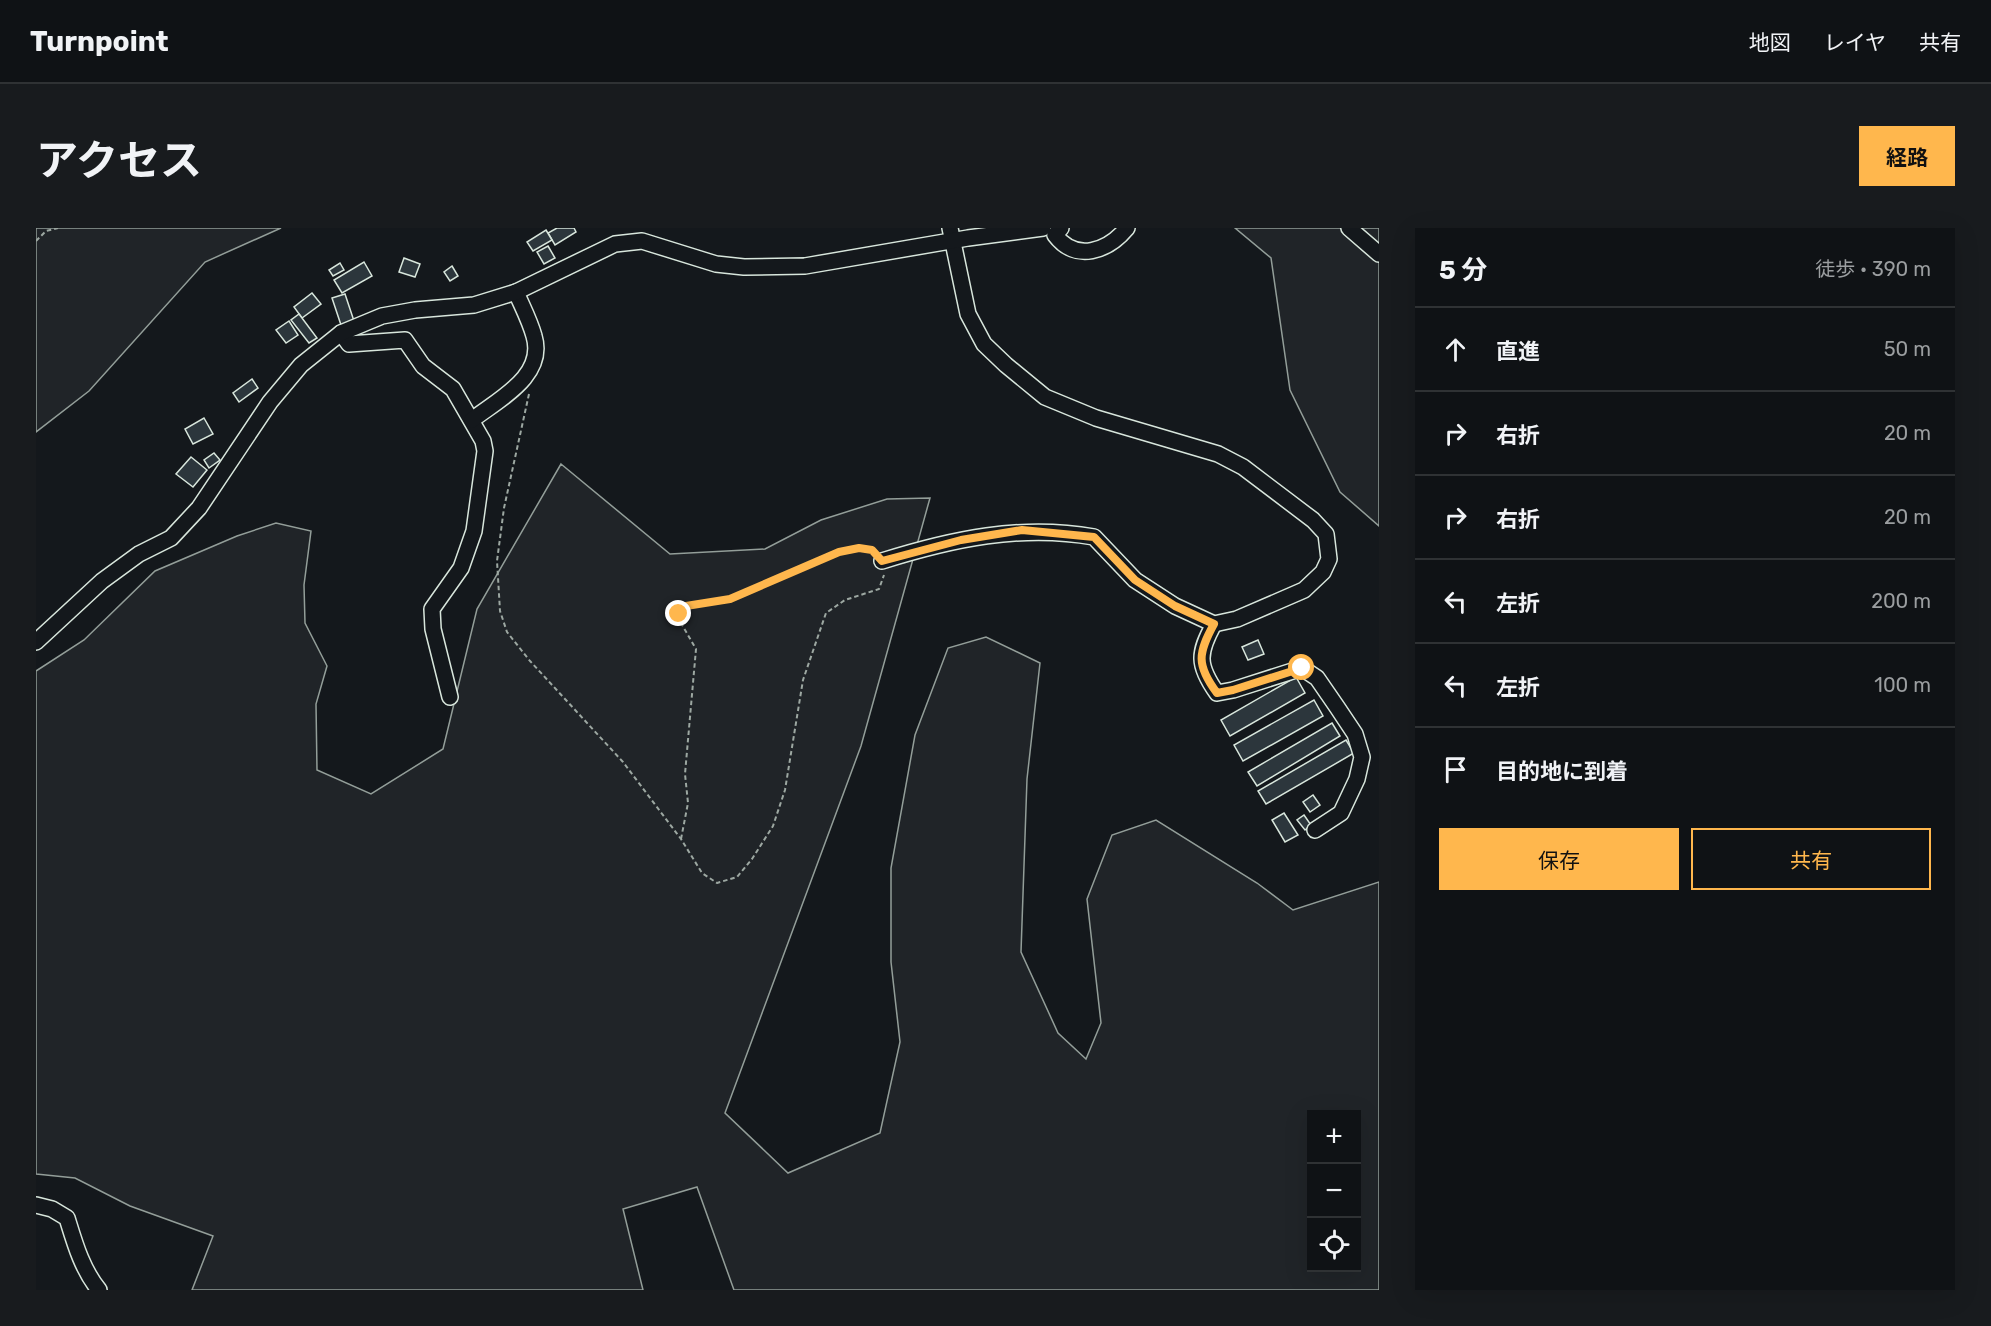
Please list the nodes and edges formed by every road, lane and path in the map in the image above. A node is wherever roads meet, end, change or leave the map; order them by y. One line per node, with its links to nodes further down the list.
1 (58, 228): 7 (path)
2 (1043, 228): 6 (street)
3 (1061, 228): 4 (street)
4 (1127, 228)
5 (1349, 228): 8 (street)
6 (952, 234): 9 (street); 14 (street)
7 (36, 242)
8 (1379, 254)
9 (516, 292): 10 (street); 11 (street)
10 (341, 333): 12 (street); 15 (street)
11 (530, 374): 12 (street); 18 (path)
12 (472, 420): 16 (street)
13 (882, 561): 14 (street); 18 (path); 18 (path)
14 (1214, 624): 17 (street)
15 (36, 642)
16 (450, 697)
17 (1315, 830)
18 (681, 839)
19 (36, 1205): 20 (street)
20 (99, 1290)

